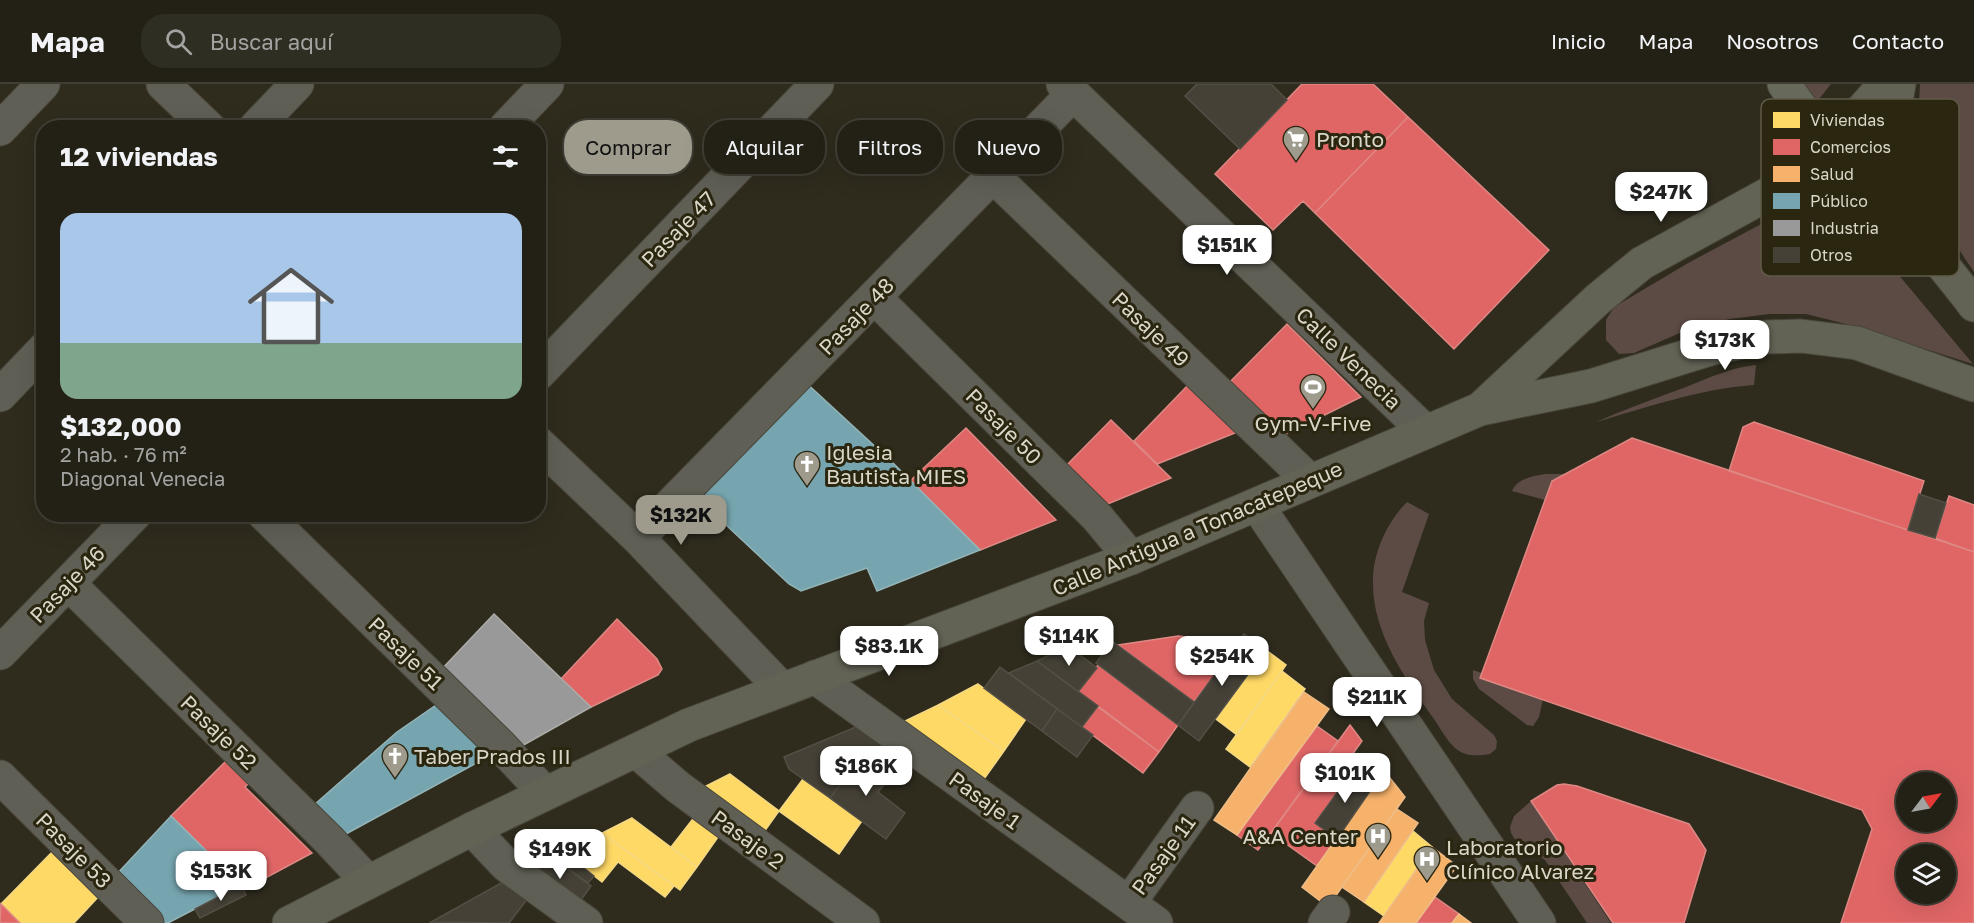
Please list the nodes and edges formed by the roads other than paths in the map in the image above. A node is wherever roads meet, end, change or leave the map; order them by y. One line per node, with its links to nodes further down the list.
1 (44, 84): 16 (street)
2 (163, 84): 13 (street)
3 (297, 84): 14 (street)
4 (547, 84): 15 (street)
5 (817, 84): 23 (street, Pasaje 47)
6 (1784, 84): 10 (highway)
7 (1885, 84): 11 (main road, Calle Antigua a Tonacatepeque)
8 (1899, 84): 12 (main road)
9 (1068, 89): 17 (street, Pasaje 48); 27 (street, Calle Venecia)
10 (1795, 99)
11 (1872, 99)
12 (1897, 99)
13 (201, 120)
14 (263, 120)
15 (513, 120)
16 (0, 129)
17 (993, 176): 20 (street, Pasaje 48); 29 (street, Pasaje 49)
18 (1761, 198): 26 (main road, Calle Antigua a Tonacatepeque)
19 (1952, 276): 21 (main road)
20 (874, 297): 33 (street, Pasaje 48); 34 (street, Pasaje 50)
21 (1974, 305)
22 (36, 357): 25 (street)
23 (546, 366)
24 (1974, 385): 26 (main road, Calle Antigua a Tonacatepeque)
25 (0, 395)
26 (1480, 409): 27 (main road, Calle Antigua a Tonacatepeque)
27 (1426, 432): 29 (main road, Calle Antigua a Tonacatepeque)
28 (546, 451): 33 (street)
29 (1310, 481): 30 (main road, Calle Antigua a Tonacatepeque)
30 (1257, 505): 34 (main road, Calle Antigua a Tonacatepeque); 51 (street)
31 (127, 522): 35 (street, Pasaje 46)
32 (272, 522): 41 (street, Pasaje 51)
33 (638, 538): 38 (street)
34 (1131, 558): 37 (main road, Calle Antigua a Tonacatepeque)
35 (68, 584): 36 (street, Pasaje 46); 44 (street, Pasaje 52)
36 (0, 654)
37 (815, 677): 38 (main road, Calle Antigua a Tonacatepeque); 45 (street, Pasaje 1)
38 (782, 689): 39 (main road, Calle Antigua a Tonacatepeque)
39 (636, 750): 41 (main road, Calle Antigua a Tonacatepeque); 49 (street, Pasaje 2)
40 (0, 777): 47 (street, Pasaje 53)
41 (545, 793): 43 (main road, Calle Antigua a Tonacatepeque)
42 (1197, 808): 45 (street, Pasaje 11)
43 (472, 829): 44 (main road, Calle Antigua a Tonacatepeque); 48 (street)
44 (368, 882): 46 (main road, Calle Antigua a Tonacatepeque)
45 (1129, 903): 50 (street, Pasaje 1)
46 (309, 919)
47 (147, 923)
48 (586, 923)
49 (863, 923)
50 (1156, 923)
51 (1538, 923)

